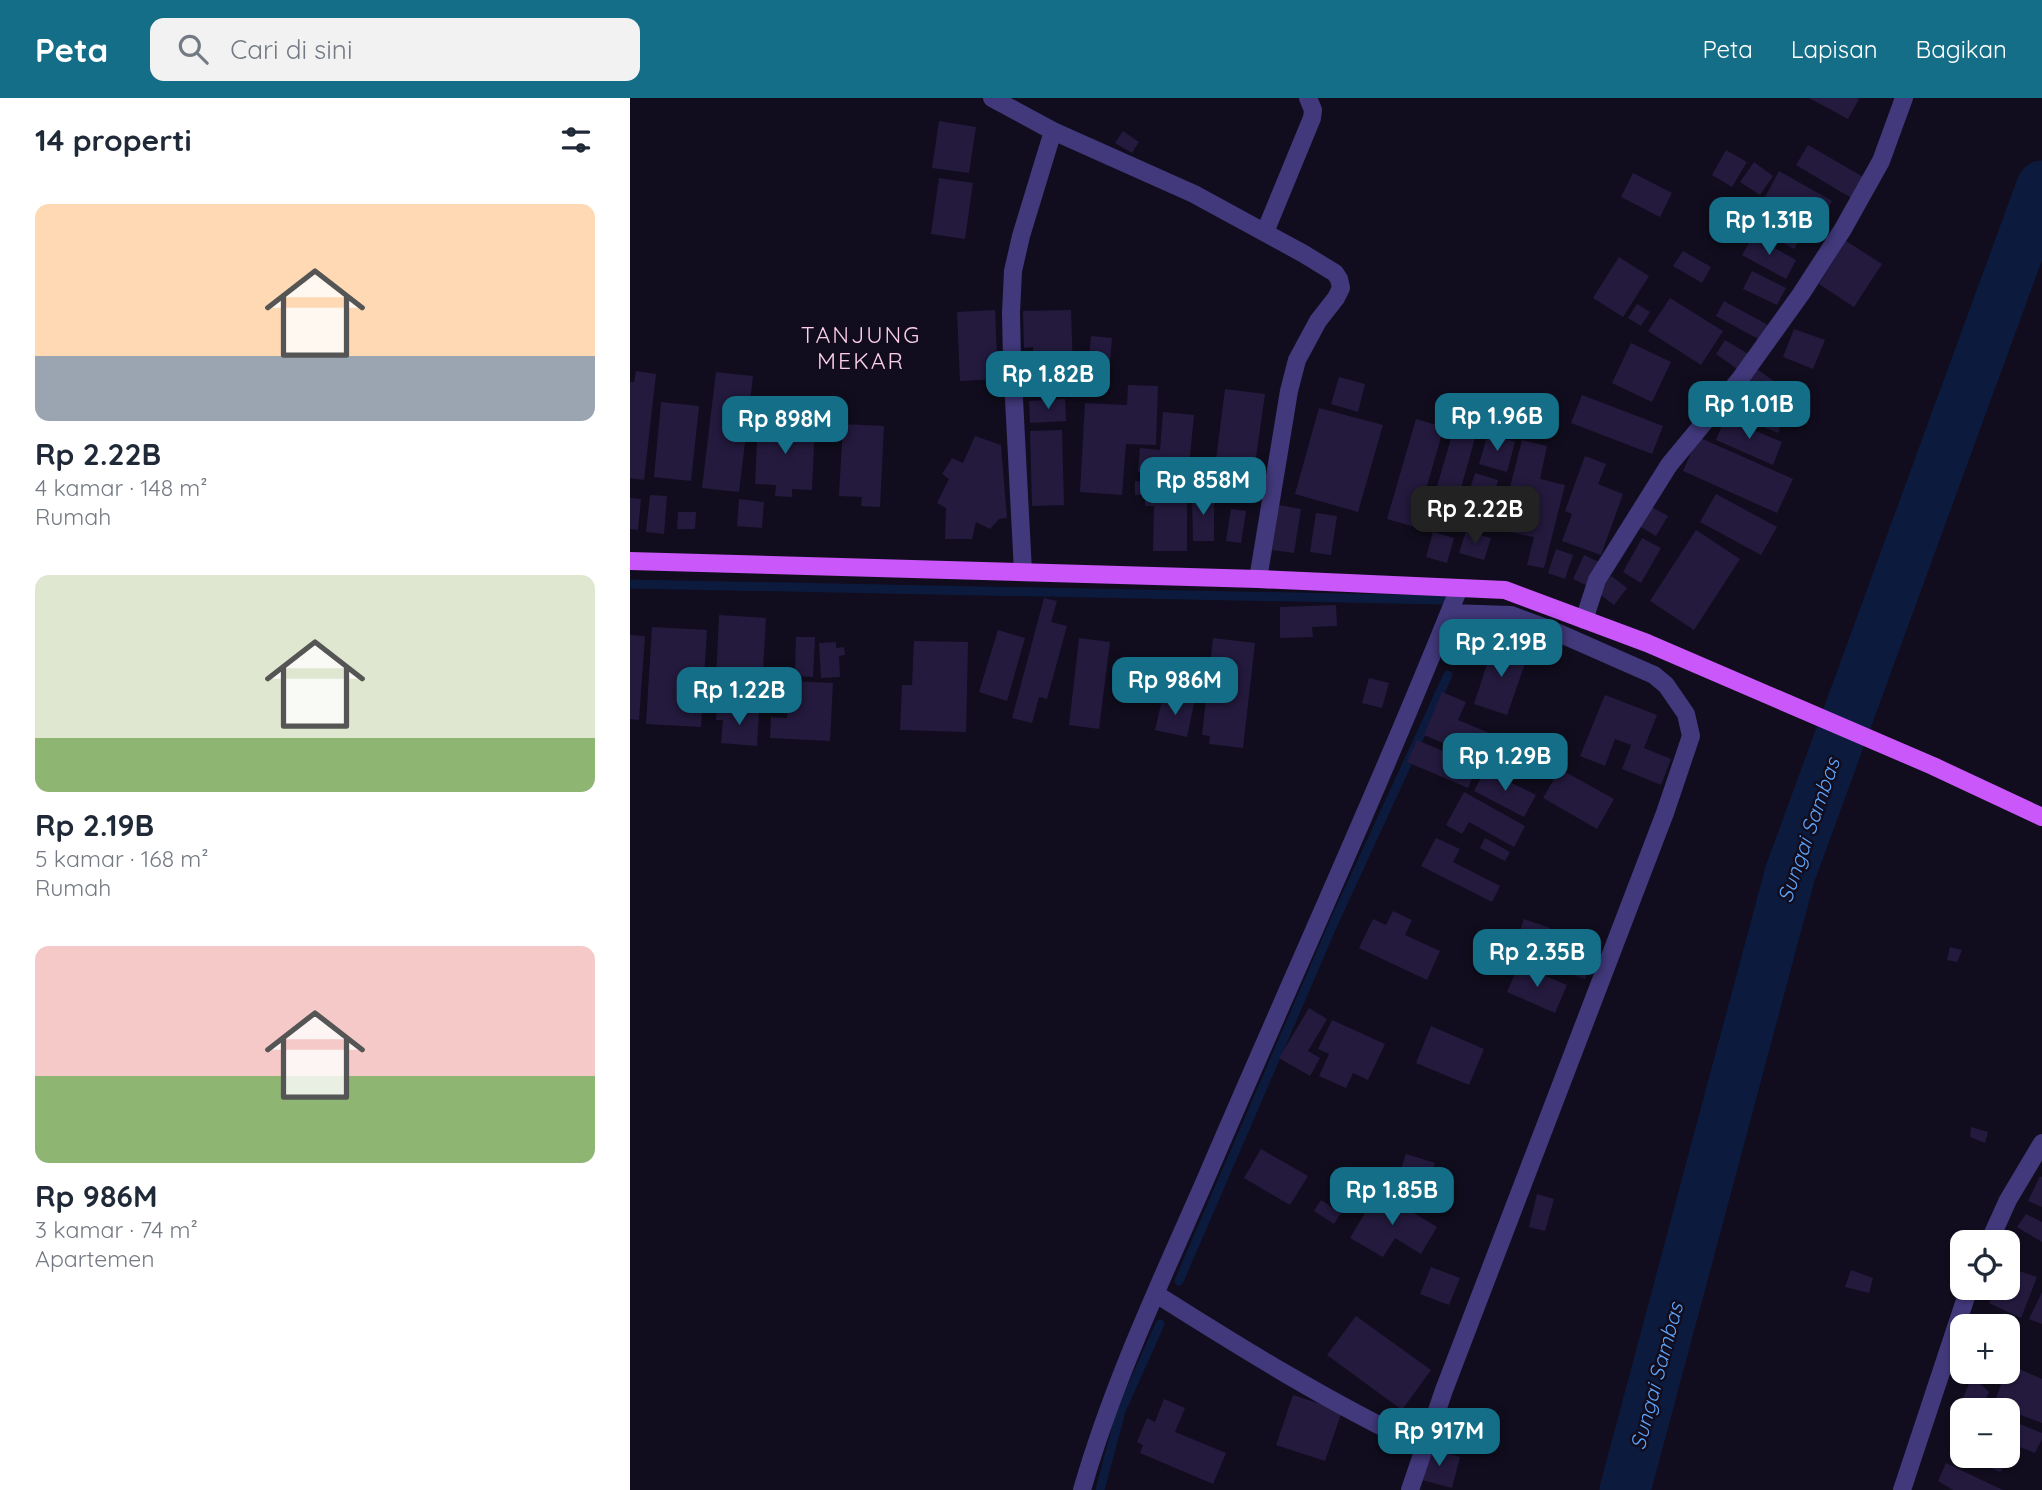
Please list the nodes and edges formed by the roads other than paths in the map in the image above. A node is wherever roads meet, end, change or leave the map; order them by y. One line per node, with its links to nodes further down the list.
1 (992, 98): 4 (street)
2 (1308, 98): 5 (street)
3 (1904, 98): 11 (street)
4 (1053, 131): 5 (street); 7 (street)
5 (1265, 232): 8 (street)
6 (630, 561): 7 (main road)
7 (1023, 572): 8 (main road)
8 (1258, 579): 9 (main road)
9 (1459, 588): 10 (street); 11 (main road)
10 (1449, 613): 15 (street); 17 (street)
11 (1584, 620): 12 (main road)
12 (2042, 817)
13 (2042, 1143): 14 (street)
14 (1994, 1230)
15 (1156, 1294): 17 (street); 18 (street)
16 (1965, 1300): 20 (street)
17 (1423, 1447): 19 (street)
18 (1082, 1490)
19 (1410, 1490)
20 (1902, 1490)

